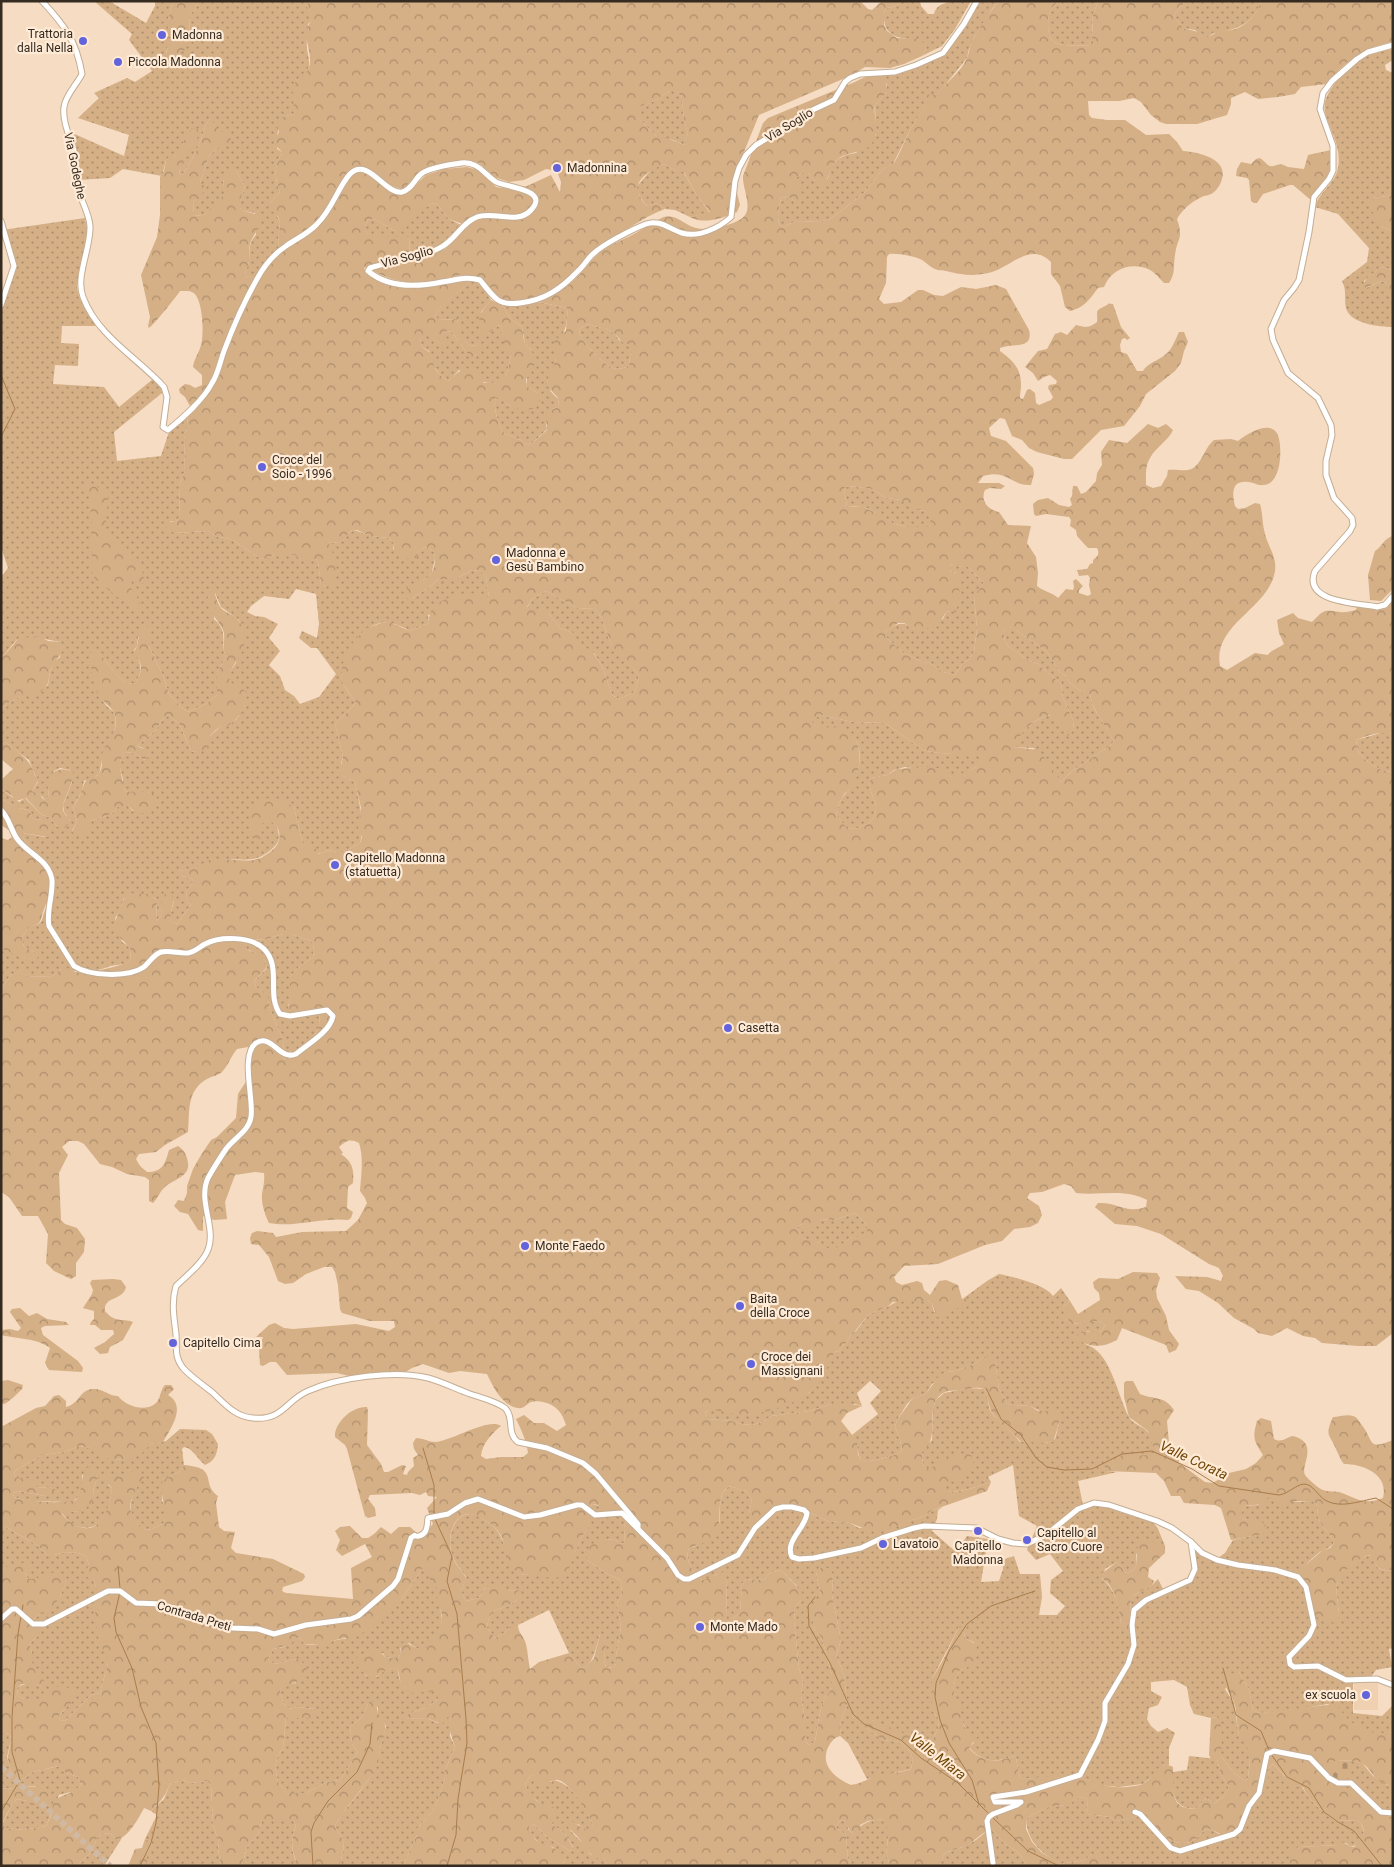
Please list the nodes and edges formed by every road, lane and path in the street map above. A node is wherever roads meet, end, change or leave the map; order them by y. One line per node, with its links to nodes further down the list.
1 (42, 1): 5 (street, Via Godeghe)
2 (977, 1): 5 (street, Via Soglio)
3 (1393, 45): 7 (street)
4 (1, 221): 6 (street)
5 (80, 285)
6 (1, 305)
7 (1393, 596)
8 (1, 810): 9 (street)
9 (638, 1528): 10 (street); 11 (street, Contrada Preti)
10 (1191, 1542): 12 (street); 15 (street)
11 (1, 1619)
12 (1393, 1685)
13 (1135, 1812): 14 (street)
14 (1393, 1813)
15 (993, 1863)

